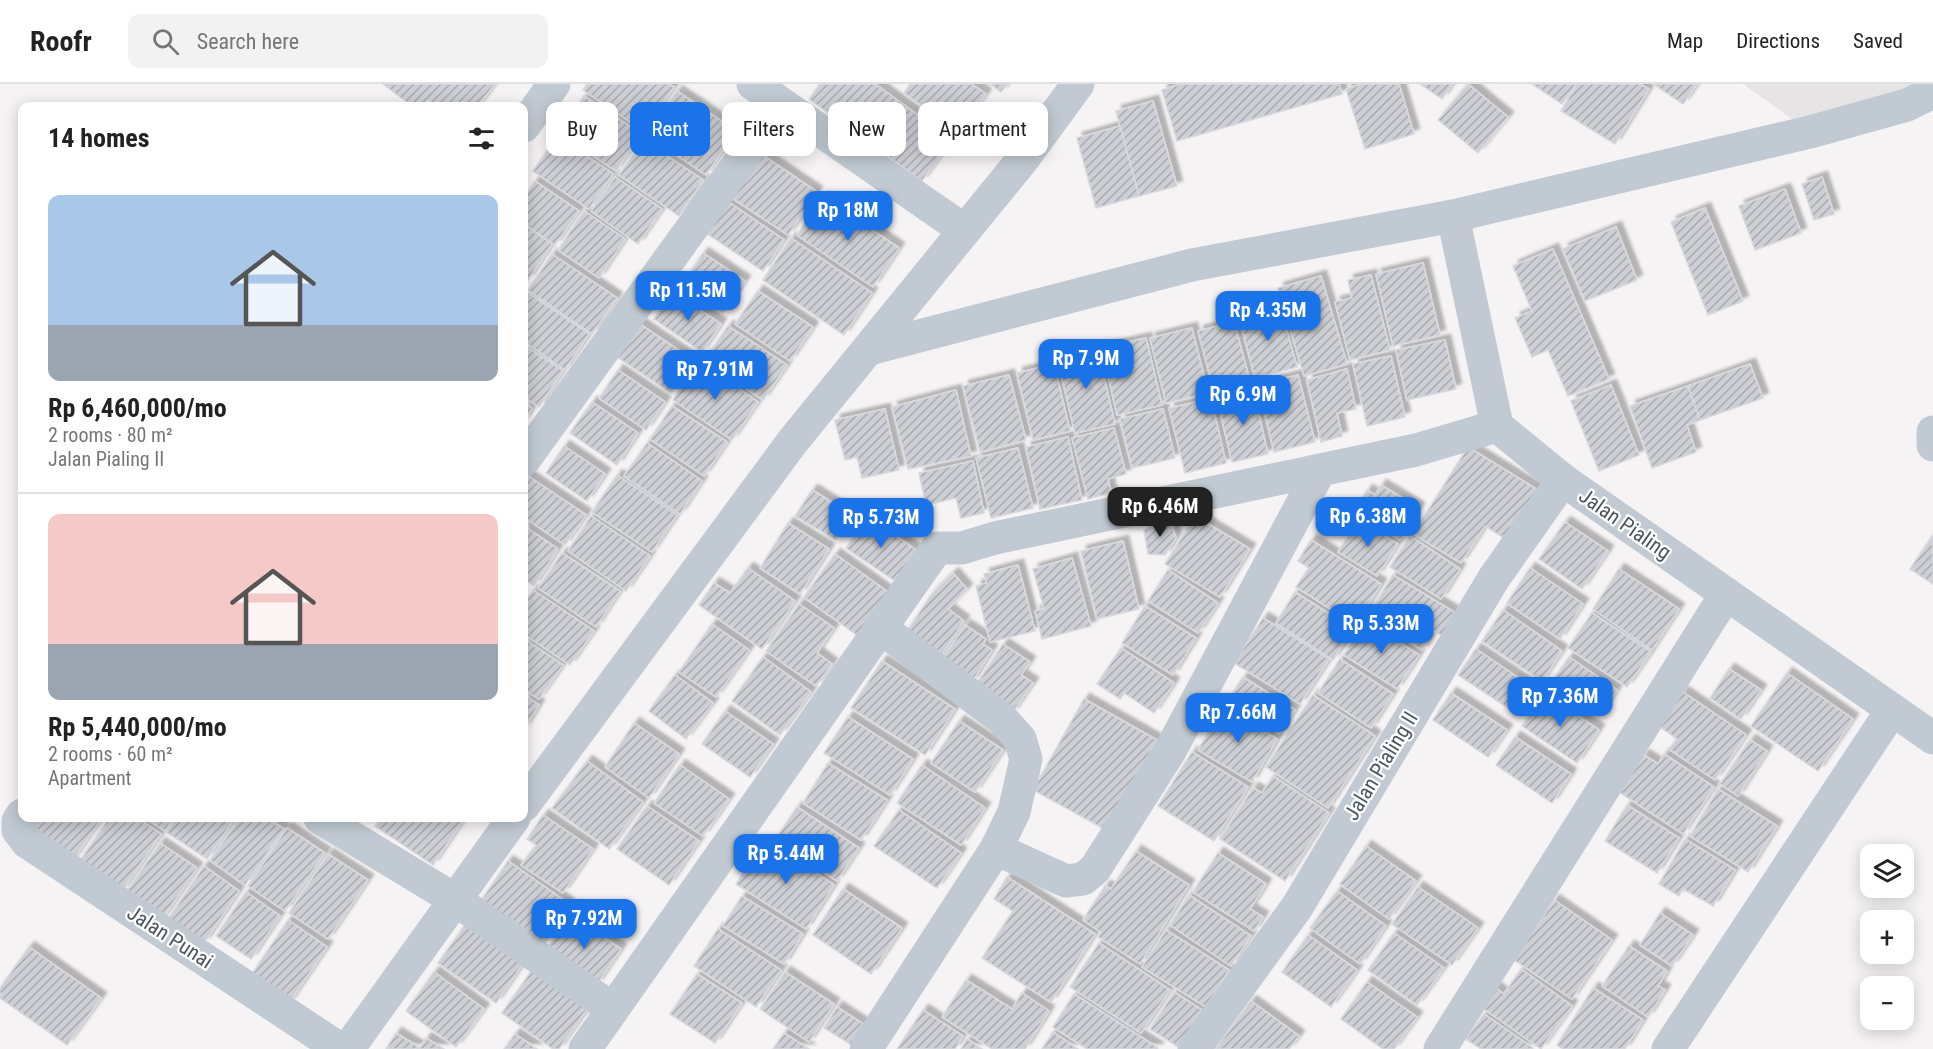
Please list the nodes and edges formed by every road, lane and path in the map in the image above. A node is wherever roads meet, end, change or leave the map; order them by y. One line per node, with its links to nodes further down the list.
1 (554, 84): 6 (street)
2 (753, 84): 5 (street)
3 (1078, 84): 10 (street)
4 (1933, 92): 9 (street)
5 (777, 102)
6 (528, 120)
7 (816, 129): 10 (street)
8 (744, 156): 15 (street)
9 (1453, 216): 11 (street); 12 (street)
10 (964, 230): 11 (street)
11 (869, 350): 22 (street)
12 (1497, 426): 16 (street); 17 (street, Jalan Pialing)
13 (1933, 432): 14 (street)
14 (1933, 445)
15 (528, 453)
16 (1320, 470): 19 (street); 26 (street)
17 (1563, 480): 18 (street, Jalan Pialing); 29 (street, Jalan Pialing II)
18 (1726, 594): 20 (street, Jalan Pialing); 34 (street)
19 (881, 628): 26 (street); 28 (street)
20 (1892, 710): 21 (street, Jalan Pialing); 35 (street)
21 (1933, 738)
22 (528, 800)
23 (18, 822): 30 (street, Jalan Punai)
24 (327, 822): 27 (street)
25 (511, 822): 27 (street)
26 (996, 849): 33 (street)
27 (454, 899): 28 (street); 31 (street)
28 (613, 1010): 32 (street)
29 (1199, 1047)
30 (340, 1049)
31 (348, 1049)
32 (585, 1049)
33 (866, 1049)
34 (1440, 1049)
35 (1668, 1049)

